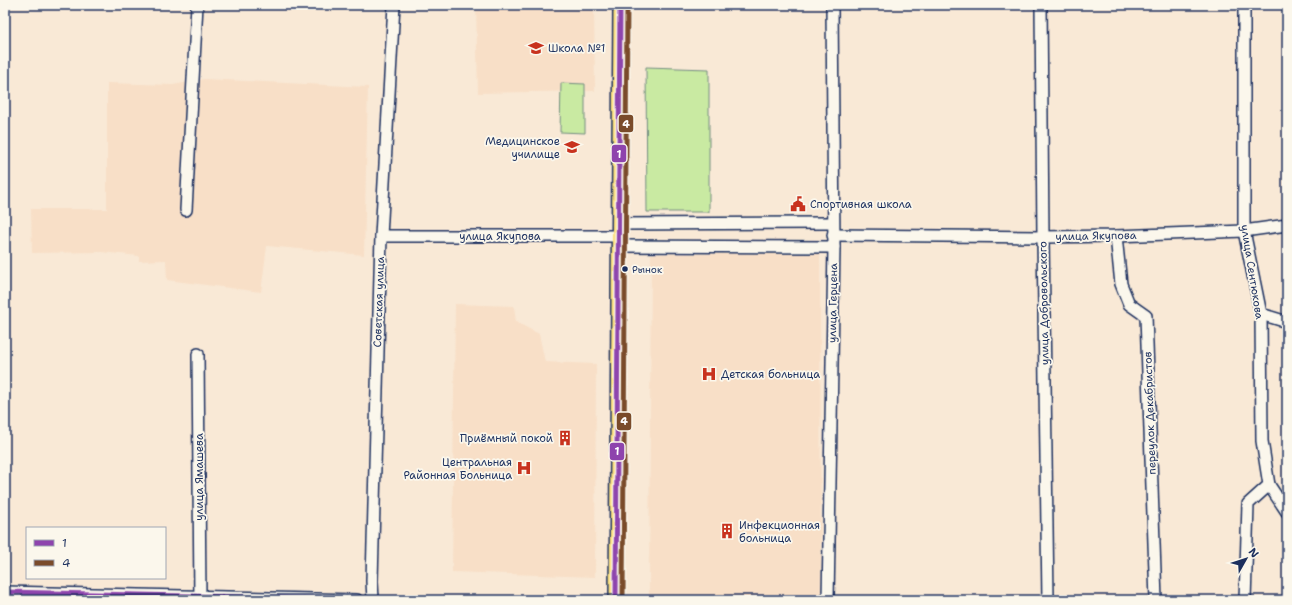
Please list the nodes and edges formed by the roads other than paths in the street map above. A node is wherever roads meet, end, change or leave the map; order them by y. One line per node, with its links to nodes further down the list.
1 (197, 5): 7 (street)
2 (394, 5): 12 (street, Советская улица)
3 (620, 5): 11 (main road)
4 (832, 5): 9 (street, улица Герцена)
5 (1041, 5): 14 (street, улица Добровольского)
6 (1244, 5): 10 (street, улица Сентюкова)
7 (186, 210)
8 (1287, 226): 10 (street, улица Якупова)
9 (833, 229): 11 (street, улица Якупова); 14 (street, улица Якупова); 15 (street, улица Герцена)
10 (1244, 231): 13 (street, улица Якупова); 16 (street, улица Сентюкова)
11 (618, 235): 12 (street, улица Якупова); 15 (street); 25 (main road)
12 (381, 236): 24 (street, Советская улица)
13 (1116, 236): 14 (street, улица Якупова); 28 (street, переулок Декабристов)
14 (1043, 237): 27 (street, улица Добровольского)
15 (834, 247): 26 (street, улица Герцена)
16 (1260, 314): 17 (street); 19 (street, улица Сентюкова)
17 (1287, 322)
18 (198, 354): 22 (street, улица Ямашева)
19 (1270, 485): 20 (street); 29 (street)
20 (1287, 512)
21 (5, 592): 22 (street)
22 (200, 599): 23 (street)
23 (357, 600)
24 (373, 600)
25 (616, 600)
26 (828, 600)
27 (1048, 600)
28 (1156, 600)
29 (1245, 600)

